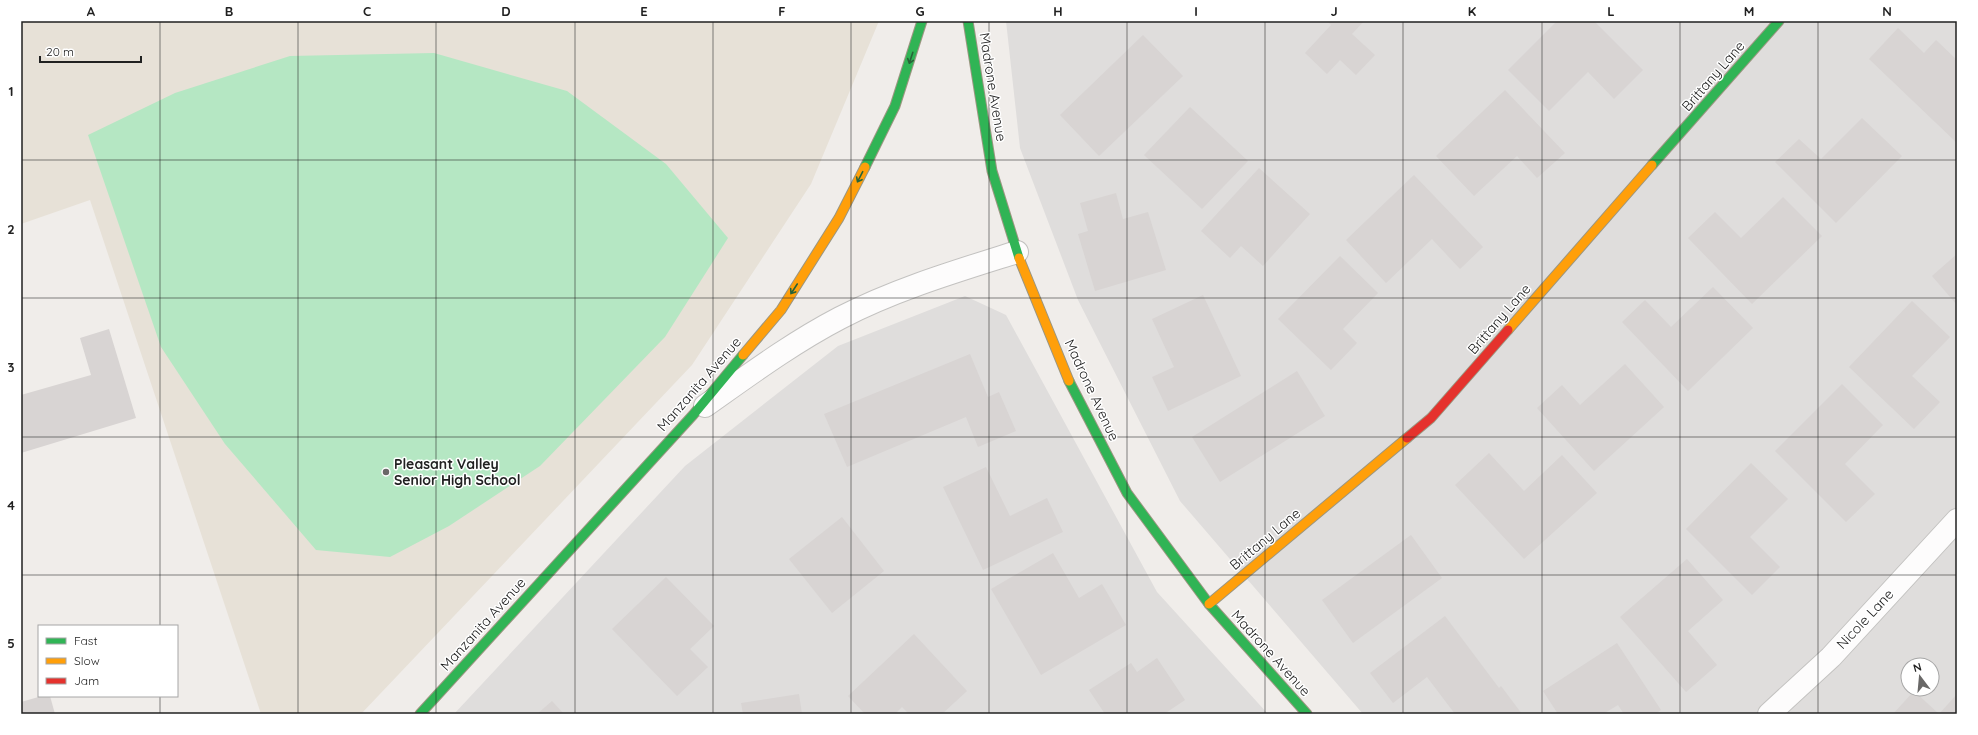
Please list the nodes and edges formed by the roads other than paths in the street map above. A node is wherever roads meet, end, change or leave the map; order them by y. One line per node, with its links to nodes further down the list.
1 (922, 21): 5 (street, Manzanita Avenue, one-way to 5)
2 (968, 21): 4 (street, Madrone Avenue)
3 (1779, 21): 7 (street, Brittany Lane)
4 (1017, 252): 5 (street); 7 (street, Madrone Avenue)
5 (692, 415): 8 (street, Manzanita Avenue)
6 (1957, 520): 10 (street, Nicole Lane)
7 (1209, 604): 9 (street, Madrone Avenue)
8 (420, 714)
9 (1307, 714)
10 (1769, 714)

